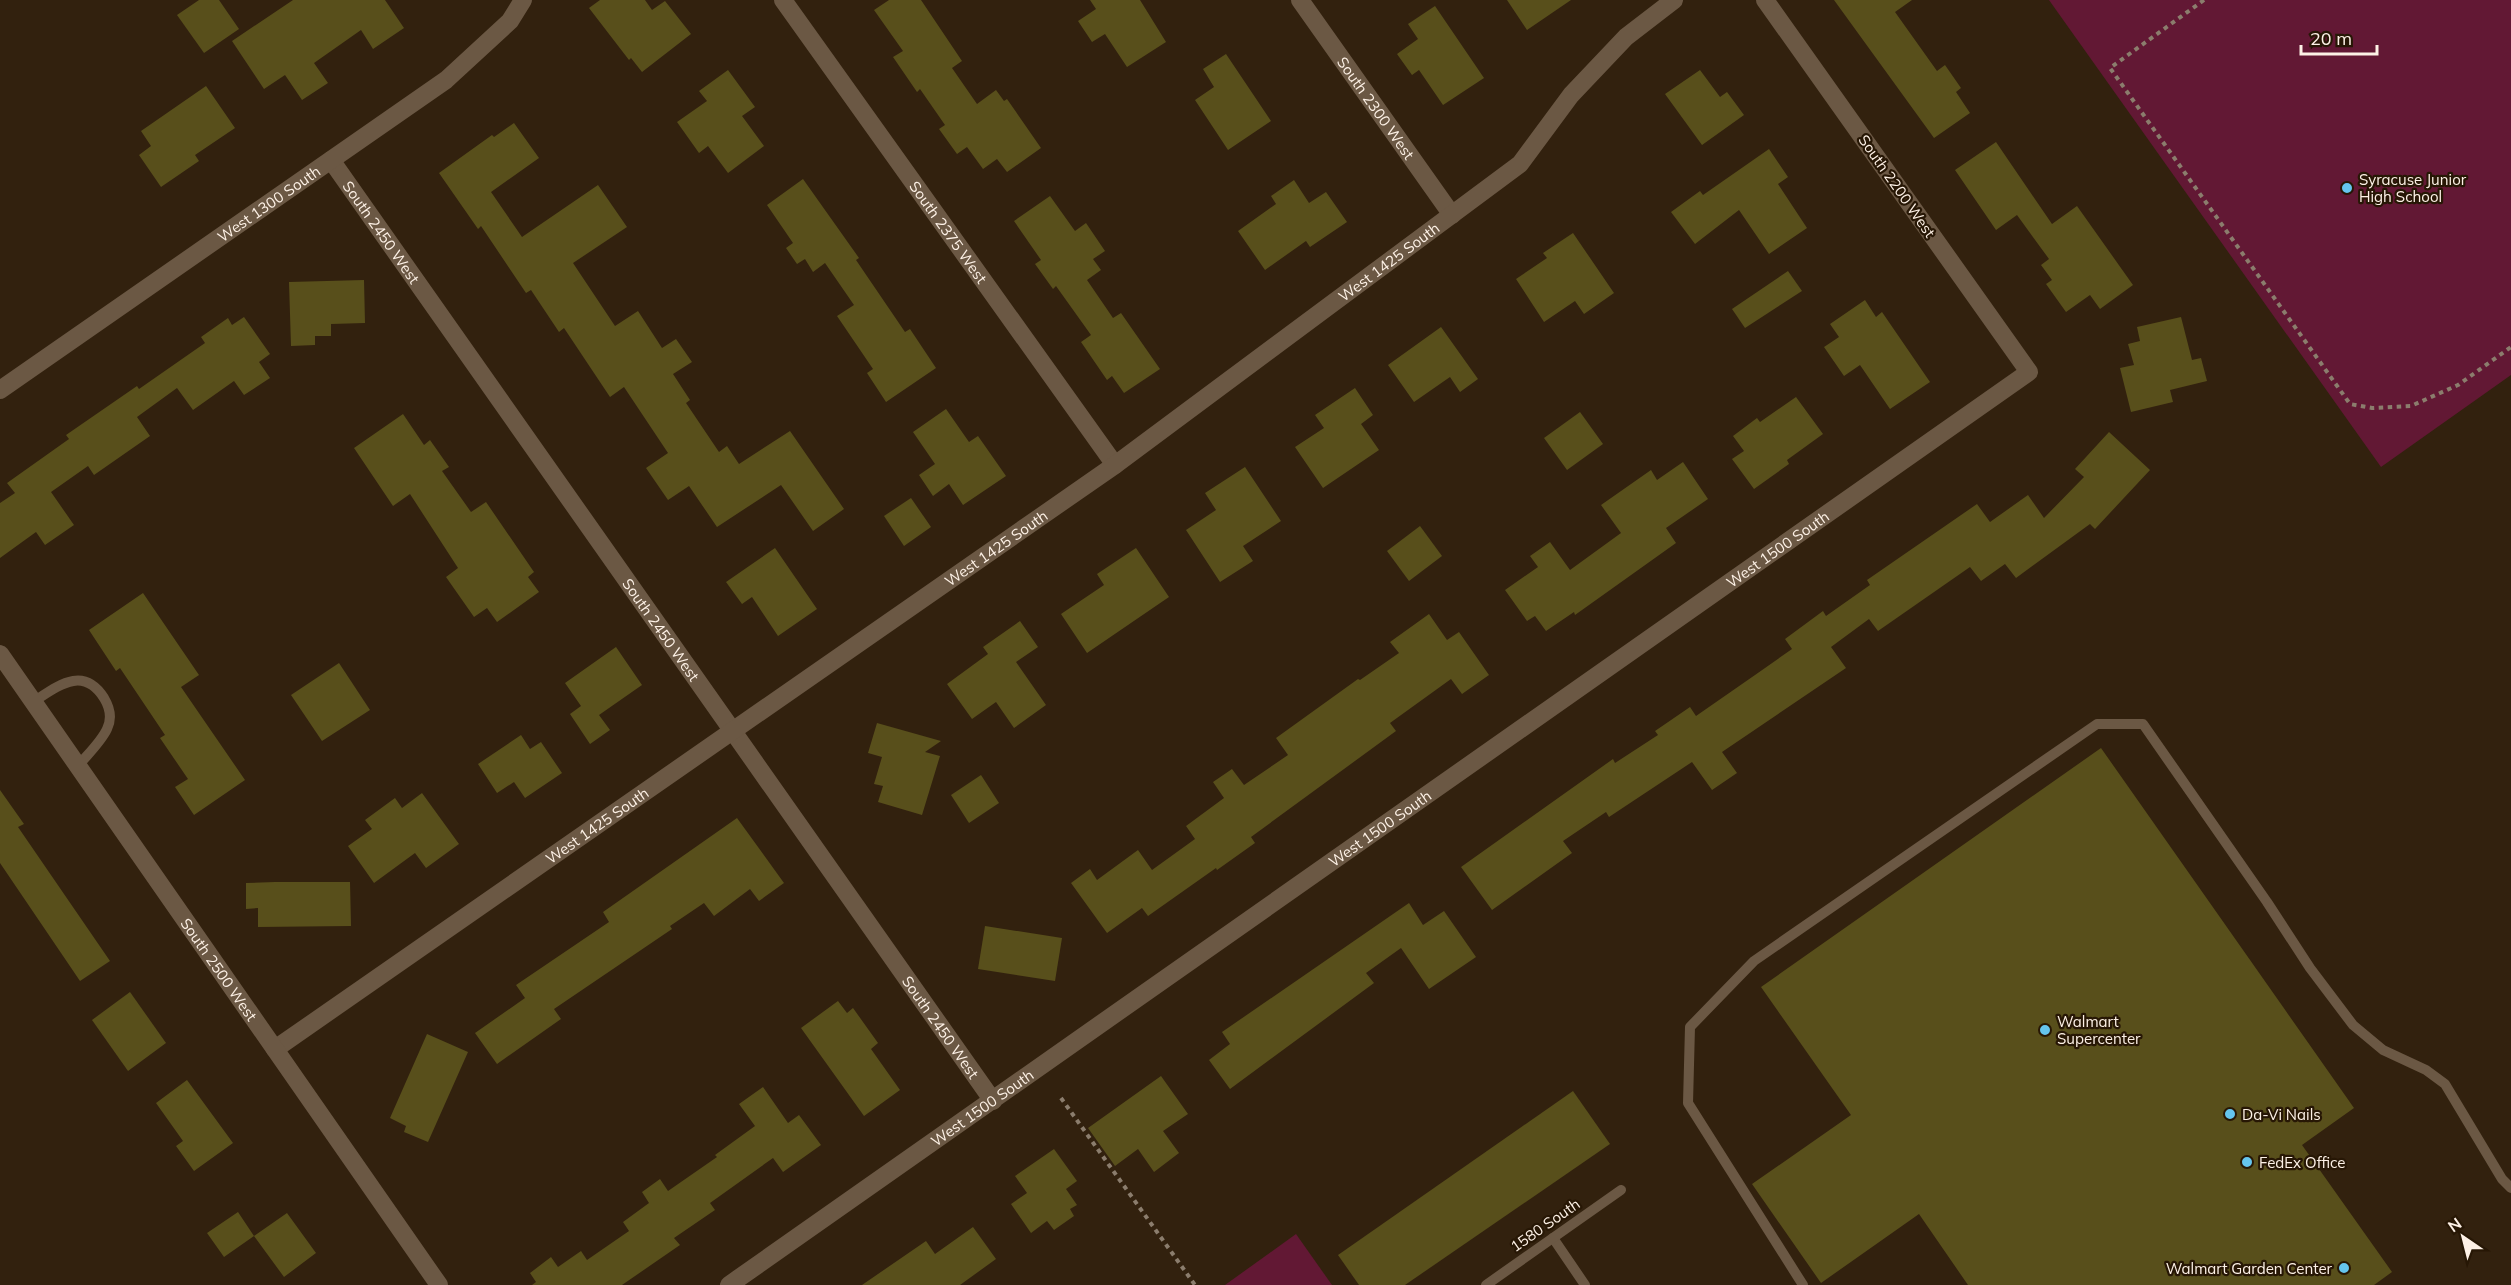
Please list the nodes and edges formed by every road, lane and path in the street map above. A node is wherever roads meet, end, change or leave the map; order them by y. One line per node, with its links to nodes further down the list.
1 (523, 0): 7 (street, West 1300 South)
2 (783, 0): 12 (street, South 2375 West)
3 (1300, 0): 8 (street, South 2300 West)
4 (1674, 0): 8 (street, West 1425 South)
5 (1765, 0): 10 (street, South 2200 West)
6 (2204, 0): 9 (path)
7 (331, 160): 11 (street, West 1300 South); 15 (street, South 2450 West)
8 (1452, 215): 12 (street, West 1425 South)
9 (2511, 347)
10 (2029, 372): 19 (street, West 1500 South)
11 (0, 390)
12 (1115, 465): 15 (street, West 1425 South)
13 (0, 654): 14 (street, South 2500 West)
14 (33, 702): 16 (street, South 2500 West); 16 (lane)
15 (733, 732): 17 (street, West 1425 South); 19 (street, South 2450 West)
16 (78, 766): 17 (street, South 2500 West)
17 (275, 1049): 23 (street, South 2500 West)
18 (1061, 1098): 25 (path)
19 (993, 1101): 24 (street, West 1500 South)
20 (2511, 1188): 28 (lane)
21 (1621, 1190): 22 (lane, 1580 South)
22 (1552, 1238): 26 (lane, 1580 South); 27 (lane)
23 (439, 1285)
24 (729, 1285)
25 (1195, 1285)
26 (1486, 1285)
27 (1585, 1285)
28 (1803, 1285)

